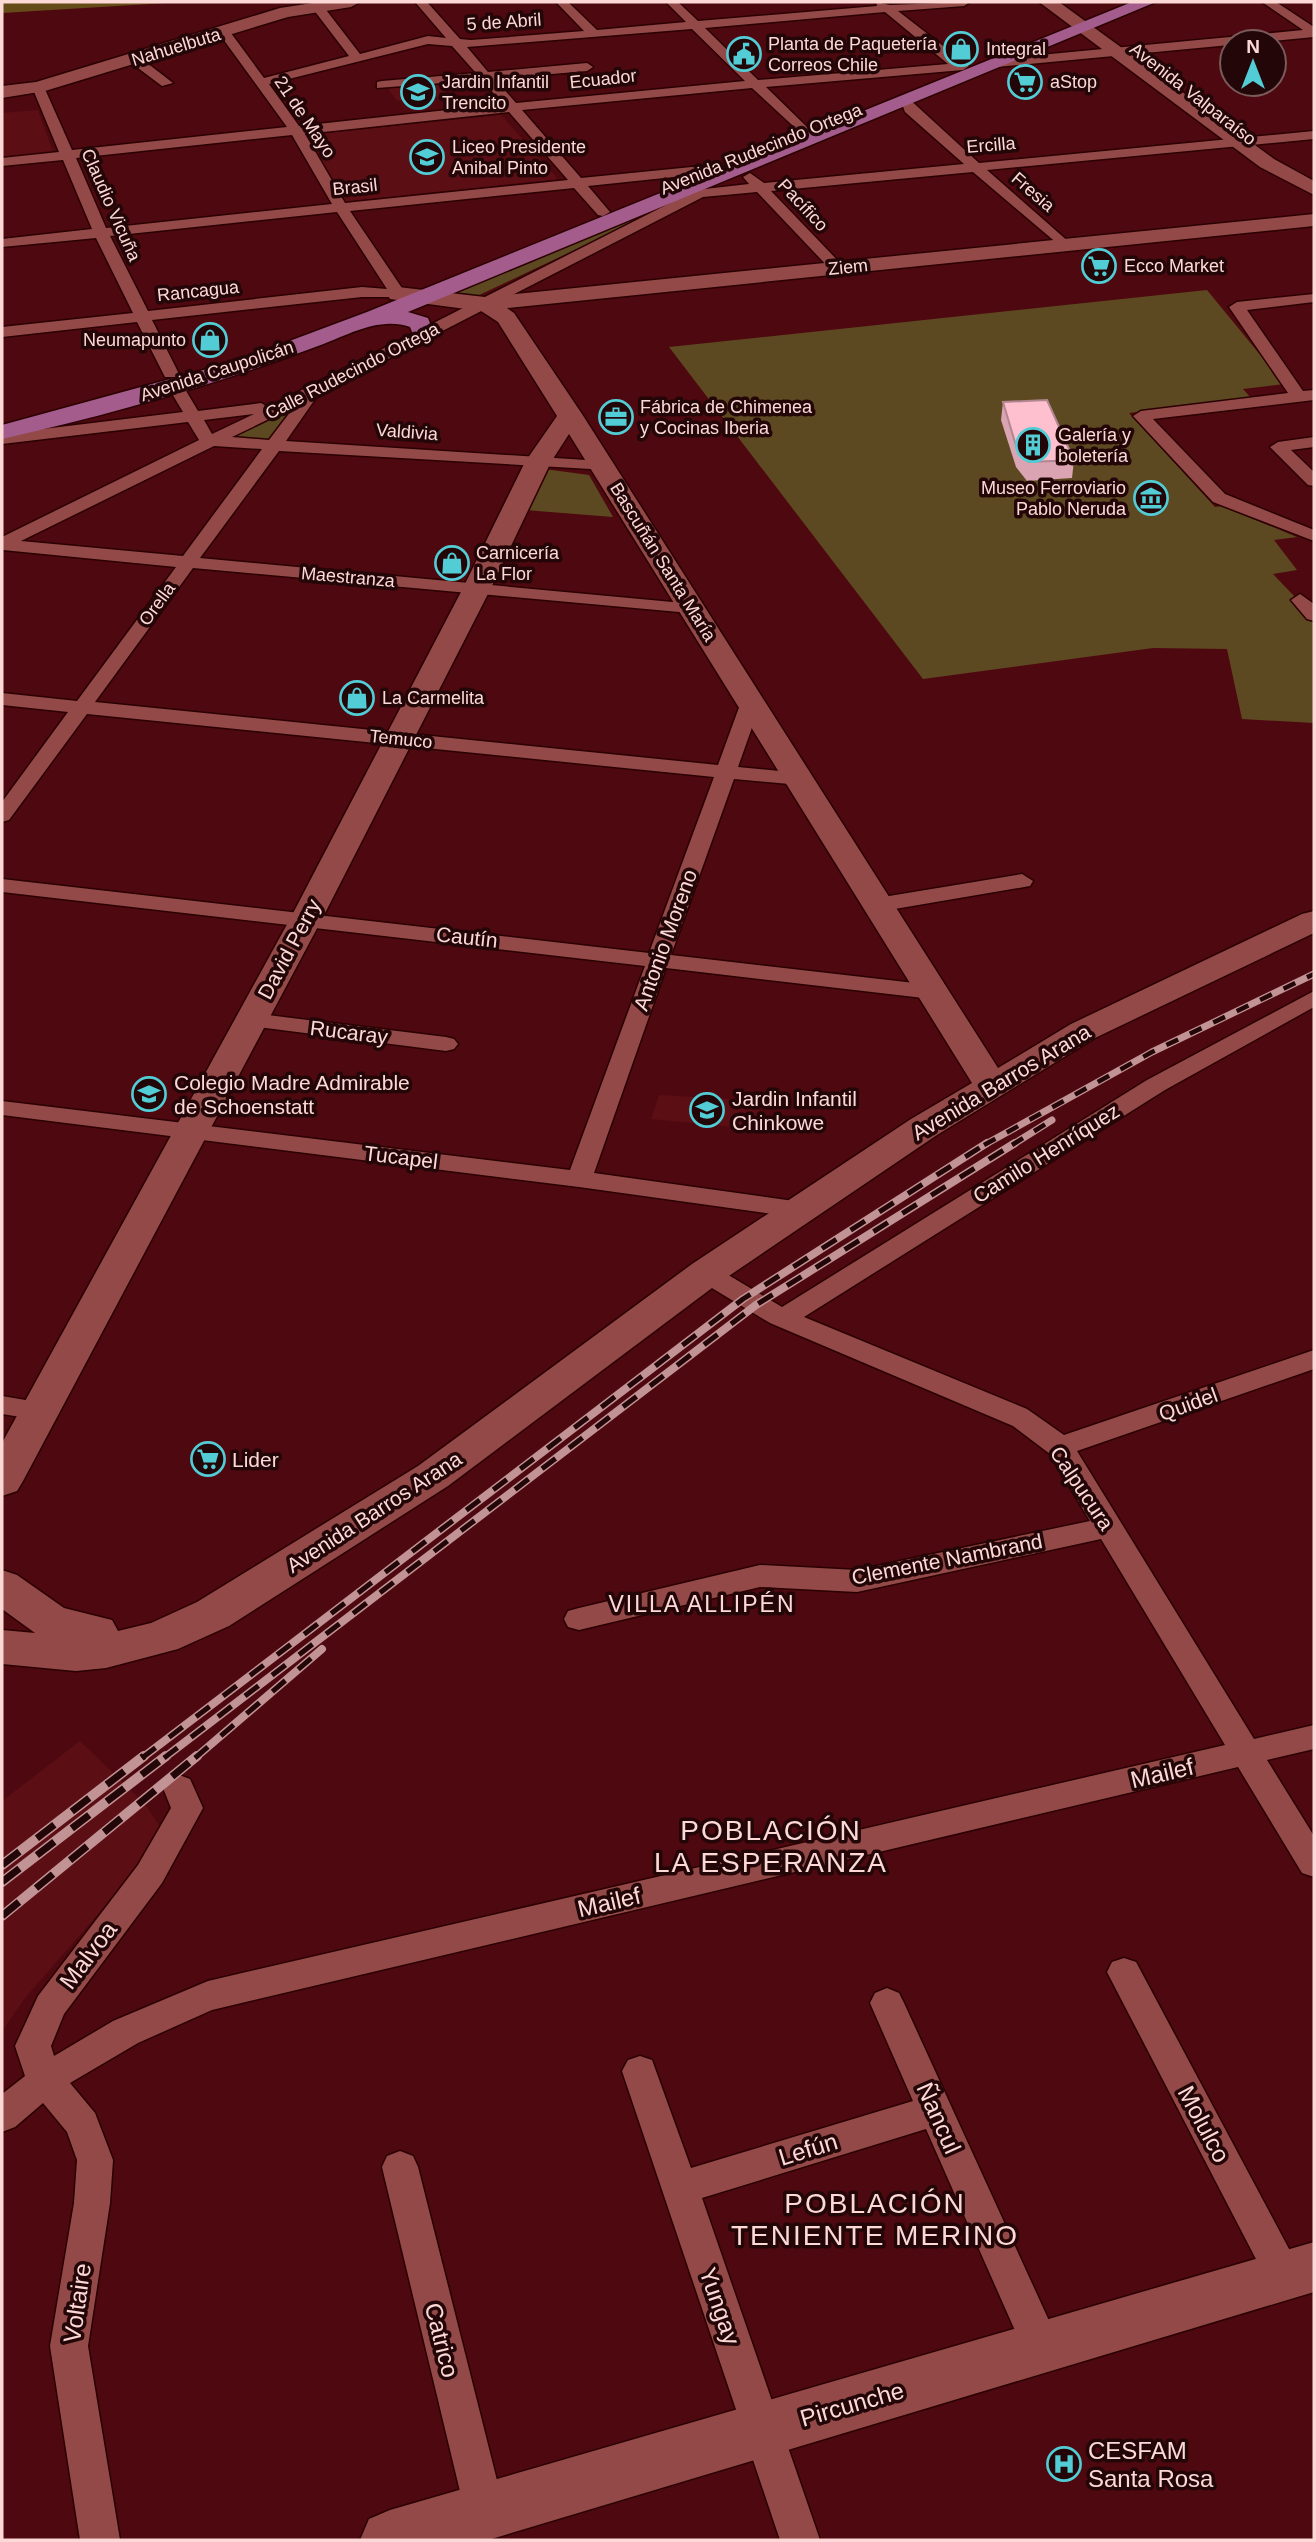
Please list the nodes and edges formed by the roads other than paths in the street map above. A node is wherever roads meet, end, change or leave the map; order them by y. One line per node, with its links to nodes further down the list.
1 (351, 2): 11 (street, Nahuelbuta)
2 (421, 2): 19 (street)
3 (562, 2): 16 (street)
4 (672, 2): 14 (street)
5 (964, 2): 12 (street, 5 de Abril)
6 (1048, 2): 13 (street, Avenida Valparaíso)
7 (1072, 2): 13 (street, Avenida Valparaíso)
8 (1124, 2): 13 (main road, Avenida Rudecindo Ortega)
9 (1147, 2): 13 (main road, Avenida Rudecindo Ortega)
10 (1268, 2): 17 (street)
11 (316, 5): 15 (street, Nahuelbuta); 22 (street)
12 (883, 5): 14 (street, 5 de Abril); 26 (street)
13 (1087, 21): 20 (street, Avenida Valparaíso); 21 (street, Avenida Valparaíso); 24 (main road, Avenida Rudecindo Ortega); 26 (main road, Avenida Rudecindo Ortega)
14 (696, 25): 16 (street, 5 de Abril); 31 (street)
15 (224, 32): 23 (street, Nahuelbuta); 30 (street, 21 de Mayo)
16 (593, 33): 18 (street, 5 de Abril)
17 (1314, 33): 20 (street)
18 (558, 36): 19 (street, 5 de Abril); 27 (street)
19 (454, 42): 22 (street, 5 de Abril); 28 (street)
20 (1137, 50): 21 (street); 41 (street, Avenida Valparaíso)
21 (1115, 52): 24 (street); 41 (street, Avenida Valparaíso)
22 (358, 58): 25 (street, 5 de Abril)
23 (134, 59): 29 (street); 32 (street, Nahuelbuta)
24 (997, 63): 36 (main road, Avenida Rudecindo Ortega)
25 (330, 65): 30 (street, 5 de Abril); 34 (street)
26 (957, 67): 31 (street, Ecuador); 39 (main road, Avenida Rudecindo Ortega)
27 (594, 74): 28 (street); 35 (street)
28 (483, 76): 34 (street); 37 (street)
29 (167, 83)
30 (260, 83): 38 (street, 21 de Mayo)
31 (757, 83): 35 (street, Ecuador); 39 (street)
32 (38, 87): 33 (street, Nahuelbuta); 42 (street, Claudio Vicuña)
33 (2, 92)
34 (384, 94): 37 (street, Ecuador); 38 (street, Ecuador)
35 (617, 96): 37 (street, Ecuador)
36 (910, 106): 45 (street, Fresia); 46 (main road, Avenida Rudecindo Ortega)
37 (514, 107): 48 (street)
38 (296, 131): 42 (street, Ecuador); 54 (street, 21 de Mayo)
39 (804, 132): 47 (main road, Avenida Rudecindo Ortega)
40 (1314, 135): 41 (street, Ercilla)
41 (1246, 141): 44 (street, Avenida Valparaíso); 45 (street, Ercilla); 50 (street, Avenida Valparaíso)
42 (69, 155): 43 (street, Ecuador); 57 (street, Claudio Vicuña)
43 (2, 162)
44 (1267, 163): 50 (street, Avenida Valparaíso); 53 (street, Avenida Valparaíso)
45 (974, 166): 49 (street, Ercilla); 59 (street, Fresia)
46 (742, 167): 49 (street, Pacífico); 52 (main road, Avenida Rudecindo Ortega)
47 (712, 169): 48 (street, Brasil); 55 (main road, Avenida Rudecindo Ortega)
48 (575, 183): 54 (street, Brasil); 55 (street)
49 (759, 186): 51 (street, Ercilla); 60 (street, Pacífico)
50 (1314, 188)
51 (699, 194): 52 (street, Ercilla); 64 (street, Calle Rudecindo Ortega)
52 (671, 197): 62 (main road, Avenida Rudecindo Ortega)
53 (1314, 199)
54 (341, 208): 57 (street, Brasil); 61 (street, 21 de Mayo)
55 (603, 212): 61 (main road, Avenida Rudecindo Ortega)
56 (1314, 220): 59 (street, Ziem)
57 (101, 233): 58 (street, Brasil); 65 (street, Claudio Vicuña)
58 (2, 243)
59 (1065, 246): 60 (street, Ziem)
60 (837, 268): 64 (street, Ziem)
61 (398, 294): 62 (street); 65 (street, Rancagua); 69 (main road, Avenida Caupolicán)
62 (428, 296): 64 (street); 66 (main road, Avenida Caupolicán)
63 (1314, 298): 71 (street)
64 (486, 304): 66 (street, Ziem); 68 (street, Calle Rudecindo Ortega); 73 (street, Bascuñán Santa María)
65 (140, 316): 67 (street, Rancagua); 69 (street, Claudio Vicuña)
66 (379, 316): 68 (main road); 69 (main road, Avenida Caupolicán)
67 (2, 332)
68 (423, 334): 70 (street, Calle Rudecindo Ortega)
69 (174, 380): 75 (main road, Avenida Caupolicán); 76 (street, Claudio Vicuña); 77 (main road, Avenida Caupolicán)
70 (313, 391): 72 (street, Calle Rudecindo Ortega); 81 (street, Orella)
71 (1307, 396): 74 (street)
72 (287, 404): 76 (street); 79 (street, Calle Rudecindo Ortega)
73 (570, 414): 82 (street, David Perry); 83 (street, Bascuñán Santa María)
74 (1141, 416): 85 (street)
75 (2, 417)
76 (194, 418): 78 (street); 79 (street, Claudio Vicuña)
77 (2, 432)
78 (2, 439)
79 (208, 441): 81 (street, Valdivia); 87 (street, Calle Rudecindo Ortega)
80 (1314, 442): 84 (street)
81 (274, 445): 82 (street, Valdivia); 88 (street, Orella)
82 (538, 462): 83 (street, Valdivia); 89 (street, David Perry)
83 (602, 466): 91 (street, Bascuñán Santa María)
84 (1314, 481)
85 (1314, 536): 86 (street)
86 (1287, 541)
87 (2, 544): 88 (street, Maestranza)
88 (188, 562): 89 (street, Maestranza); 95 (street, Orella)
89 (477, 590): 91 (street, Maestranza); 96 (street, David Perry)
90 (1307, 599): 92 (street)
91 (694, 610): 94 (street, Bascuñán Santa María)
92 (1314, 615)
93 (2, 699): 95 (street, Temuco)
94 (751, 702): 97 (street, Antonio Moreno); 98 (street, Bascuñán Santa María)
95 (81, 707): 96 (street, Temuco); 99 (street, Orella)
96 (397, 739): 97 (street, Temuco); 103 (street, David Perry)
97 (725, 772): 98 (street, Temuco); 105 (street, Antonio Moreno)
98 (800, 779): 102 (street, Bascuñán Santa María)
99 (2, 816)
100 (1022, 881): 102 (street)
101 (2, 885): 103 (street, Cautín)
102 (877, 905): 106 (street, Bascuñán Santa María)
103 (306, 919): 105 (street, Cautín); 108 (street, David Perry)
104 (1314, 921): 110 (street, Avenida Barros Arana)
105 (658, 958): 106 (street, Cautín); 113 (street, Antonio Moreno)
106 (932, 992): 110 (street, Bascuñán Santa María)
107 (1314, 998): 116 (street, Camilo Henríquez)
108 (251, 1020): 109 (street, Rucaray); 112 (street, David Perry)
109 (446, 1044)
110 (991, 1085): 114 (street, Avenida Barros Arana)
111 (2, 1108): 112 (street, Tucapel)
112 (192, 1131): 113 (street, Tucapel); 119 (street, David Perry)
113 (579, 1179): 114 (street, Tucapel)
114 (801, 1210): 115 (street, Avenida Barros Arana)
115 (706, 1273): 116 (street, Calpucura); 126 (street, Avenida Barros Arana); 127 (street, Avenida Barros Arana)
116 (783, 1318): 120 (street, Calpucura)
117 (1314, 1359): 120 (street, Quidel)
118 (2, 1405): 119 (street)
119 (39, 1411): 121 (street, David Perry)
120 (1060, 1447): 122 (street, Calpucura)
121 (2, 1482)
122 (1109, 1527): 124 (street, Clemente Nambrand); 129 (street, Calpucura)
123 (2, 1587): 126 (street)
124 (579, 1619)
125 (2, 1626): 126 (street, Avenida Barros Arana)
126 (96, 1632)
127 (2, 1647)
128 (1314, 1737): 129 (street, Mailef)
129 (1246, 1754): 131 (street, Calpucura); 135 (street, Mailef)
130 (179, 1788): 135 (street, Malvoa)
131 (1314, 1864)
132 (1124, 1972): 140 (street, Molulco)
133 (887, 2003): 136 (street, Ñancul)
134 (640, 2071): 139 (street, Yungay)
135 (44, 2082): 137 (street); 144 (street, Voltaire)
136 (936, 2110): 139 (street, Lefún); 141 (street, Ñancul)
137 (2, 2116)
138 (400, 2167): 143 (street, Catrico)
139 (680, 2189): 142 (street, Yungay)
140 (1299, 2272): 141 (street, Pircunche)
141 (1042, 2347): 142 (street, Pircunche)
142 (762, 2431): 143 (street, Pircunche); 146 (street, Yungay)
143 (485, 2512): 145 (street, Pircunche)
144 (100, 2540)
145 (390, 2540)
146 (800, 2540)

